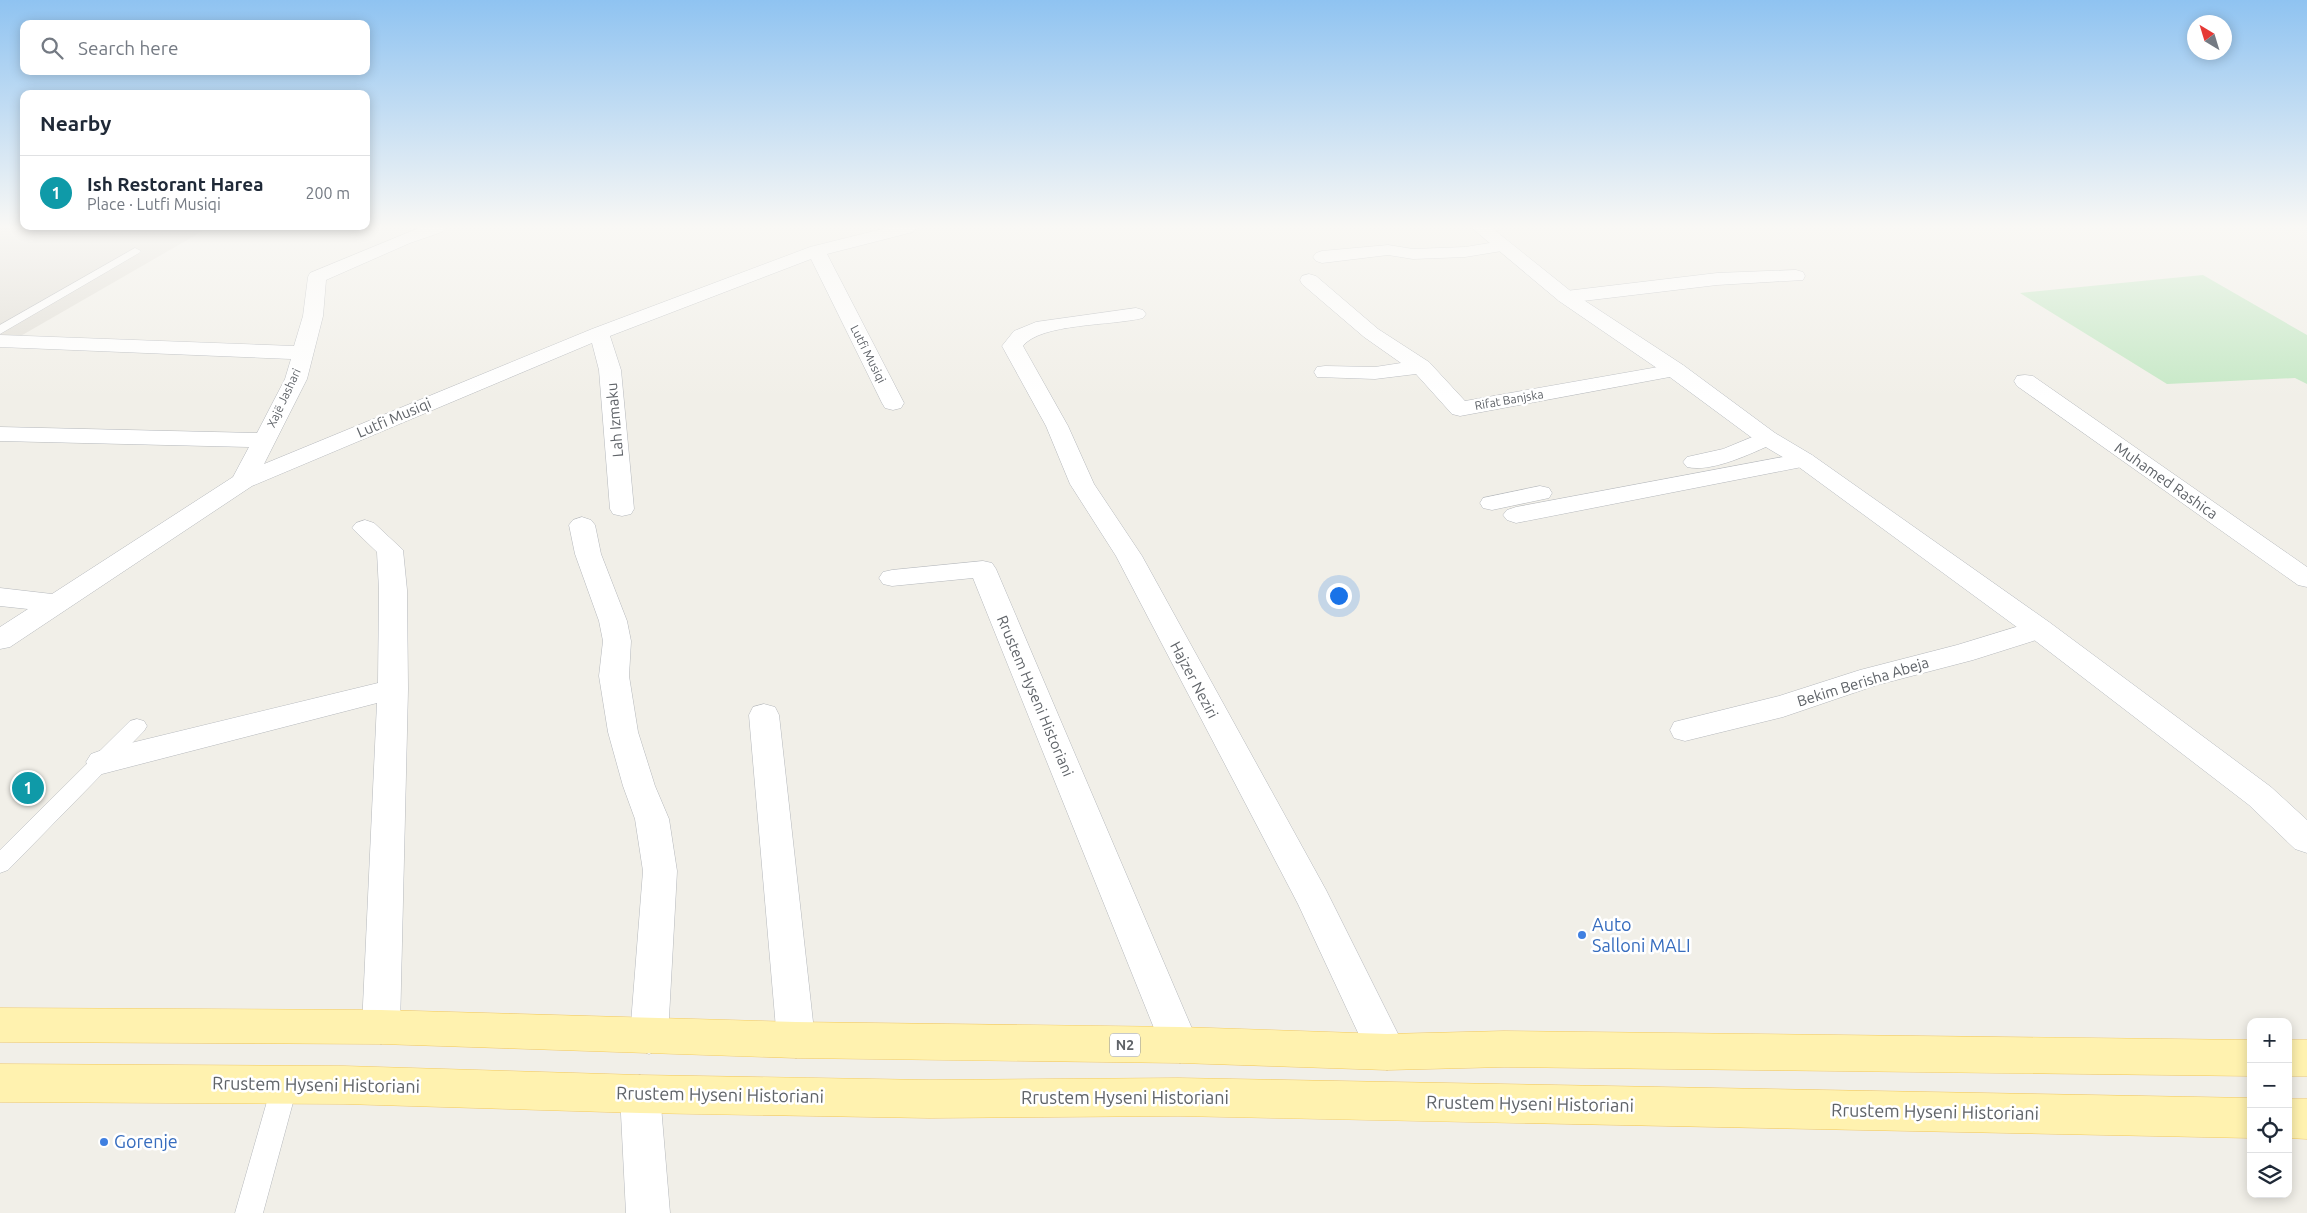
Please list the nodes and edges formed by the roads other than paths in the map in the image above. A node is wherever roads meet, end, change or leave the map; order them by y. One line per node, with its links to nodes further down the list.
1 (77, 285): 10 (lane)
2 (316, 285): 13 (street, Xajë Jashari)
3 (727, 285): 11 (street, Lutfi Musiqi)
4 (833, 285): 18 (street, Lutfi Musiqi)
5 (1314, 285): 14 (street, Rifat Banjska)
6 (1550, 285): 8 (street)
7 (1670, 285): 8 (street)
8 (1566, 297): 15 (street)
9 (1136, 314): 47 (street, Hajzer Neziri)
10 (0, 330)
11 (599, 333): 23 (street, Lutfi Musiqi); 25 (street, Lah Izmaku)
12 (0, 341): 13 (street)
13 (302, 353): 21 (street, Xajë Jashari)
14 (1421, 367): 15 (street, Rifat Banjska); 16 (street)
15 (1675, 370): 20 (street)
16 (1325, 372)
17 (2025, 381): 30 (street, Muhamed Rashica)
18 (893, 403)
19 (0, 434): 21 (street, Xajë Jashari)
20 (1767, 438): 22 (street); 24 (street)
21 (264, 440): 23 (street, Xajë Jashari)
22 (1804, 460): 26 (street); 33 (street)
23 (243, 481): 32 (street, Lutfi Musiqi)
24 (1492, 503)
25 (622, 509)
26 (1516, 514)
27 (582, 525): 44 (street)
28 (365, 528): 35 (street)
29 (892, 578): 46 (street, Rrustem Hyseni Historiani)
30 (2307, 580)
31 (0, 597): 32 (street)
32 (57, 602): 34 (street, Lutfi Musiqi)
33 (2039, 629): 38 (street, Bekim Berisha Abeja); 40 (street)
34 (0, 640)
35 (393, 689): 39 (street); 43 (street)
36 (764, 715): 45 (street)
37 (137, 726): 39 (lane)
38 (1685, 730)
39 (102, 762): 41 (lane)
40 (2307, 840)
41 (0, 864)
42 (0, 1025): 43 (main road, N2)
43 (380, 1028): 44 (main road, N2)
44 (649, 1036): 45 (main road, N2)
45 (796, 1040): 46 (main road, N2)
46 (1180, 1046): 47 (main road, N2)
47 (1387, 1052): 48 (main road, N2)
48 (2247, 1058)
49 (2292, 1058): 50 (main road)
50 (2307, 1058)
51 (0, 1083): 52 (main road, Rrustem Hyseni Historiani)
52 (285, 1084): 53 (main road, Rrustem Hyseni Historiani); 57 (lane)
53 (640, 1094): 54 (main road, Rrustem Hyseni Historiani); 58 (street)
54 (2247, 1118)
55 (2292, 1118): 56 (main road)
56 (2307, 1119)
57 (249, 1213)
58 (648, 1213)

